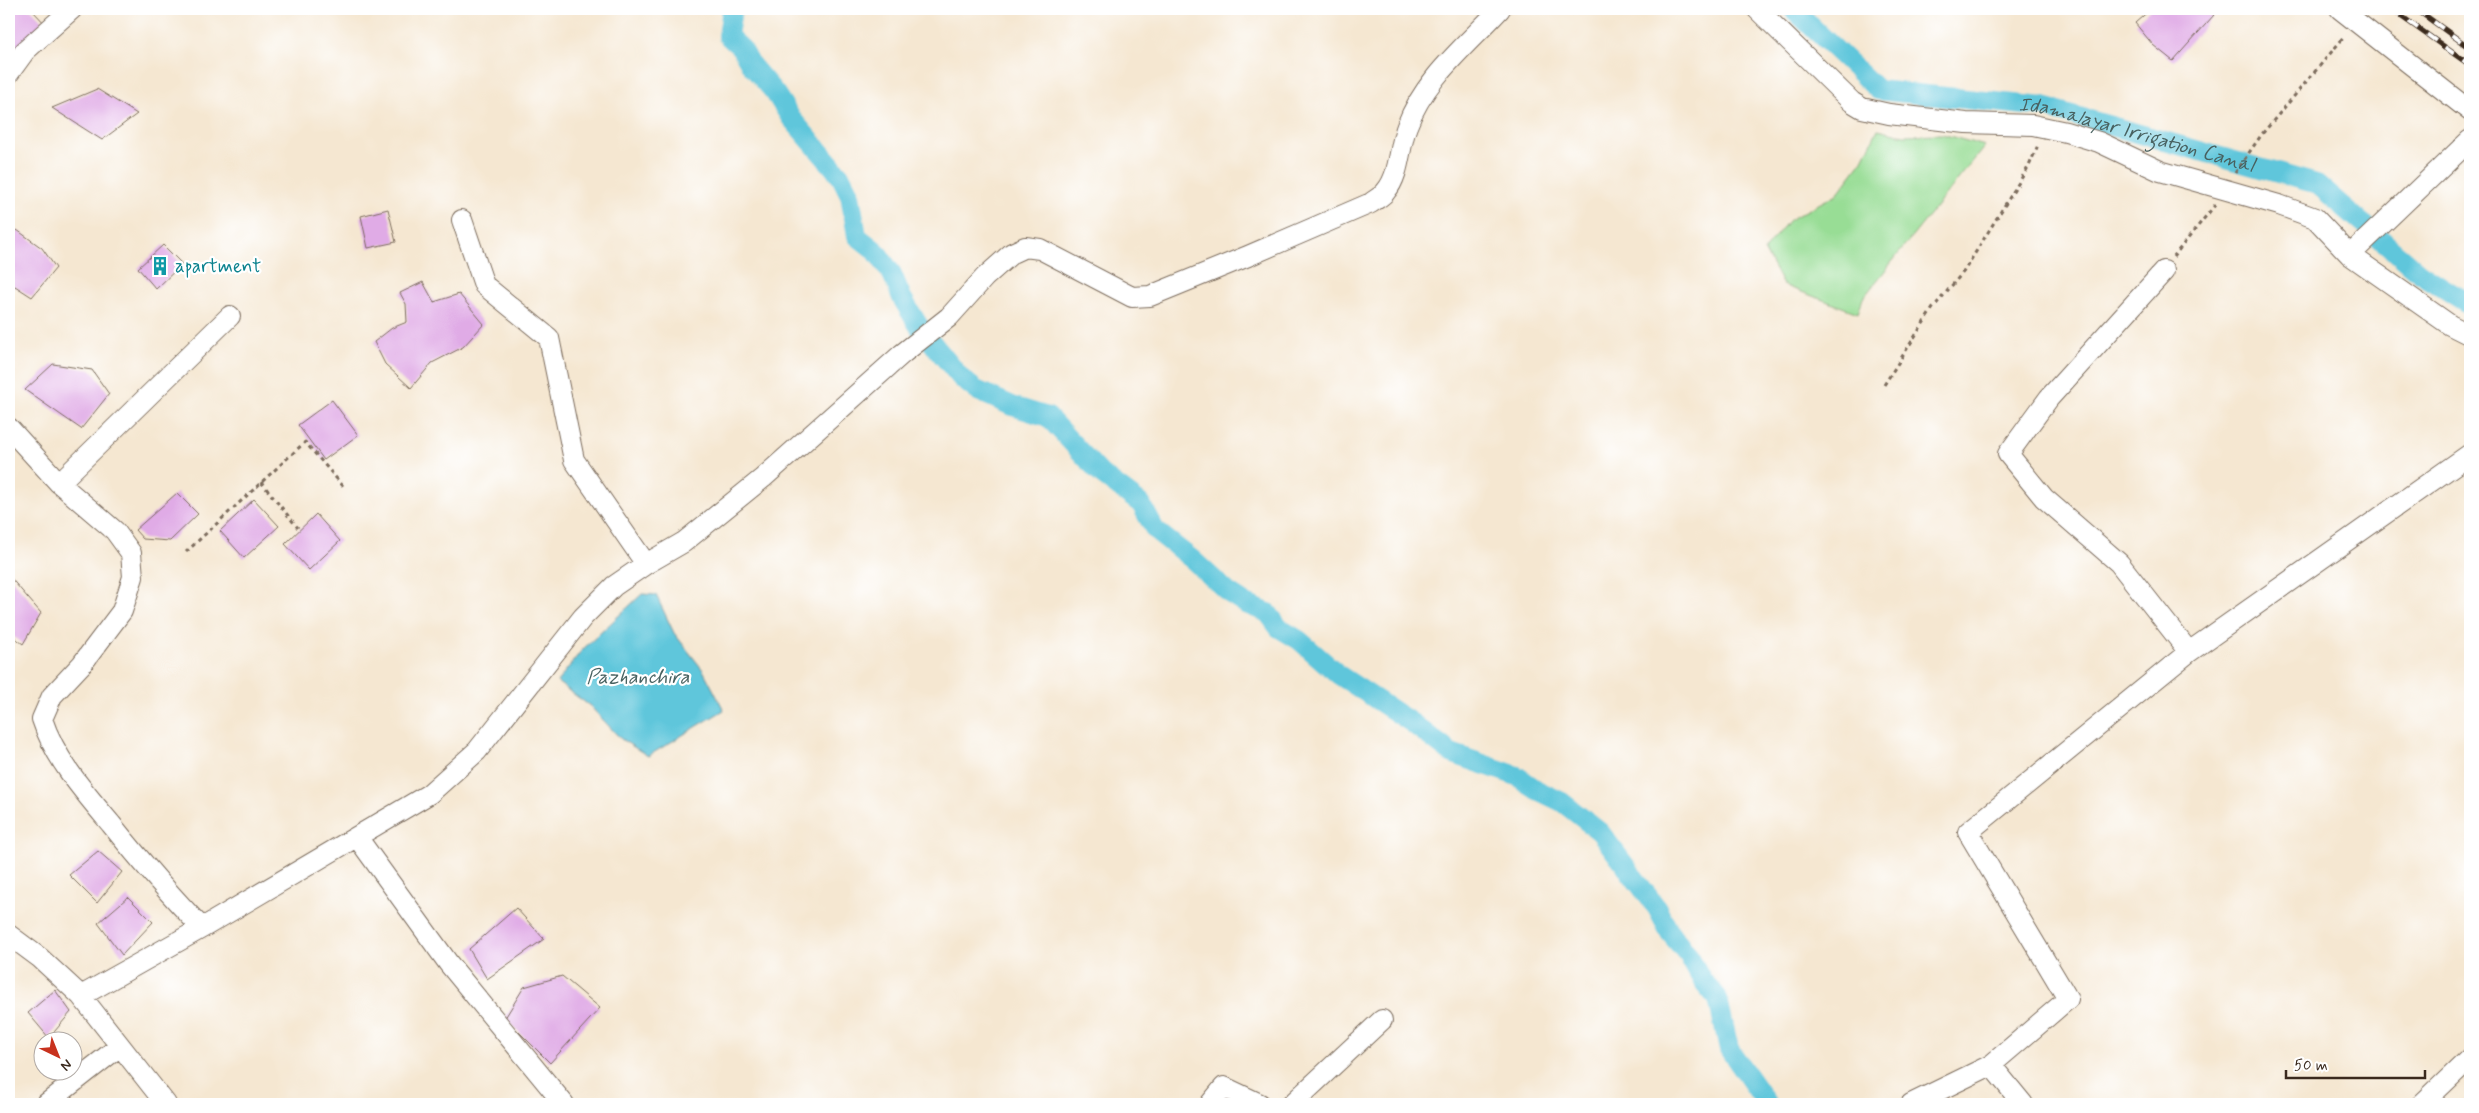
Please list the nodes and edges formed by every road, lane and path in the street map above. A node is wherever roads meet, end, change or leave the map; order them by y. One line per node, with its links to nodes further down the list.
1 (72, 9): 6 (street)
2 (1500, 9): 24 (street)
3 (1757, 9): 8 (street)
4 (2340, 9): 5 (street)
5 (2356, 21): 7 (street); 10 (path)
6 (9, 73)
7 (2470, 111)
8 (2046, 129): 10 (street); 16 (path)
9 (2470, 140): 12 (street)
10 (2228, 183): 12 (street); 13 (path)
11 (462, 220): 24 (street)
12 (2350, 255): 15 (street)
13 (2164, 271): 25 (street)
14 (230, 316): 20 (street)
15 (2470, 336)
16 (1884, 385)
17 (9, 428): 20 (street)
18 (2470, 454): 25 (street)
19 (261, 482): 21 (path); 22 (path); 23 (path)
20 (59, 483): 27 (street)
21 (343, 486)
22 (298, 528)
23 (186, 552)
24 (646, 564): 26 (street)
25 (2189, 652): 33 (street)
26 (357, 837): 27 (street); 36 (street)
27 (202, 928): 29 (street)
28 (9, 935): 29 (street)
29 (81, 996): 31 (street)
30 (1382, 1020): 39 (street)
31 (120, 1046): 34 (street); 35 (street)
32 (2470, 1058): 42 (street)
33 (1991, 1065): 40 (street); 41 (street)
34 (46, 1104)
35 (166, 1104)
36 (564, 1104)
37 (1210, 1104): 38 (street)
38 (1260, 1104)
39 (1292, 1104)
40 (1911, 1104)
41 (2023, 1104)
42 (2422, 1104)

